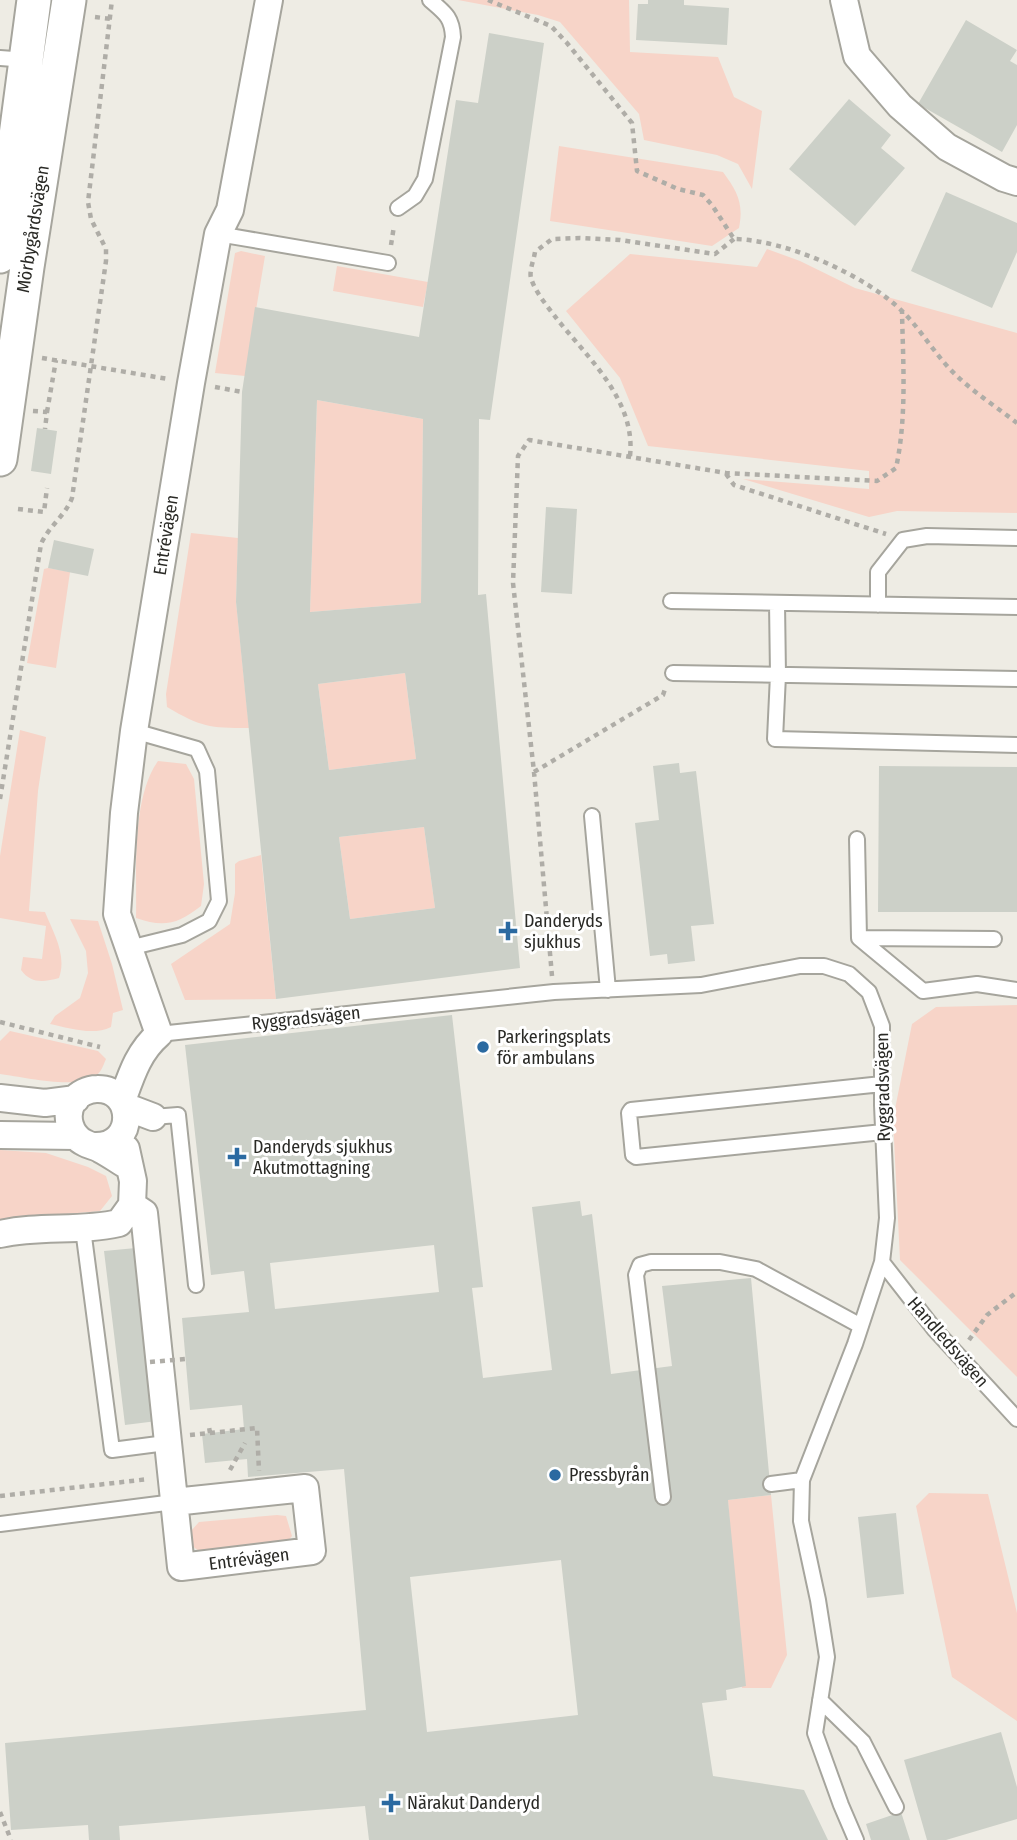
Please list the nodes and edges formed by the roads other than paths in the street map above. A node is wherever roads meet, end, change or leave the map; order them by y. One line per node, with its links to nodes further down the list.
1 (34, 0): 6 (street, Mörbygårdsvägen)
2 (69, 0): 14 (street, Mörbygårdsvägen)
3 (270, 0): 11 (street, Entrévägen)
4 (430, 0): 9 (lane)
5 (844, 0): 8 (street)
6 (13, 59): 10 (street, Mörbygårdsvägen)
7 (0, 167): 10 (lane)
8 (1017, 182)
9 (398, 208)
10 (7, 210): 12 (street, Mörbygårdsvägen)
11 (218, 234): 13 (lane); 23 (street, Entrévägen)
12 (0, 256)
13 (388, 263)
14 (0, 459)
15 (1017, 538): 18 (lane)
16 (671, 601): 17 (lane)
17 (777, 603): 18 (lane); 21 (lane)
18 (878, 605): 19 (lane)
19 (1017, 607)
20 (673, 673): 21 (lane)
21 (778, 675): 22 (lane); 24 (lane)
22 (1017, 679)
23 (134, 731): 29 (street, Entrévägen); 29 (lane)
24 (1017, 745)
25 (592, 816): 30 (lane)
26 (857, 839): 27 (lane)
27 (859, 938): 28 (lane); 31 (lane)
28 (993, 939)
29 (129, 948): 32 (street, Entrévägen)
30 (608, 990): 32 (lane, Ryggradsvägen); 33 (lane, Ryggradsvägen)
31 (1017, 990)
32 (159, 1034): 36 (street)
33 (882, 1084): 38 (lane, Ryggradsvägen); 38 (lane)
34 (0, 1098): 35 (street)
35 (76, 1098): 36 (street); 40 (street)
36 (119, 1111): 37 (street); 40 (street); 41 (street)
37 (153, 1117): 46 (lane)
38 (883, 1132): 45 (lane, Ryggradsvägen)
39 (0, 1135): 40 (street)
40 (86, 1141): 41 (street)
41 (128, 1166): 42 (street)
42 (132, 1205): 43 (street); 49 (street, Entrévägen)
43 (83, 1228): 44 (street); 49 (lane)
44 (0, 1234)
45 (882, 1262): 47 (lane, Ryggradsvägen); 48 (lane, Handledsvägen)
46 (196, 1285)
47 (861, 1326): 50 (lane, Ryggradsvägen); 53 (lane)
48 (1017, 1419)
49 (166, 1443): 52 (street, Entrévägen)
50 (802, 1480): 51 (lane); 55 (lane, Ryggradsvägen)
51 (771, 1484)
52 (172, 1489): 52 (street, Entrévägen); 54 (lane)
53 (663, 1497)
54 (0, 1524)
55 (820, 1700): 56 (lane); 57 (lane, Ryggradsvägen)
56 (896, 1807)
57 (856, 1840)

